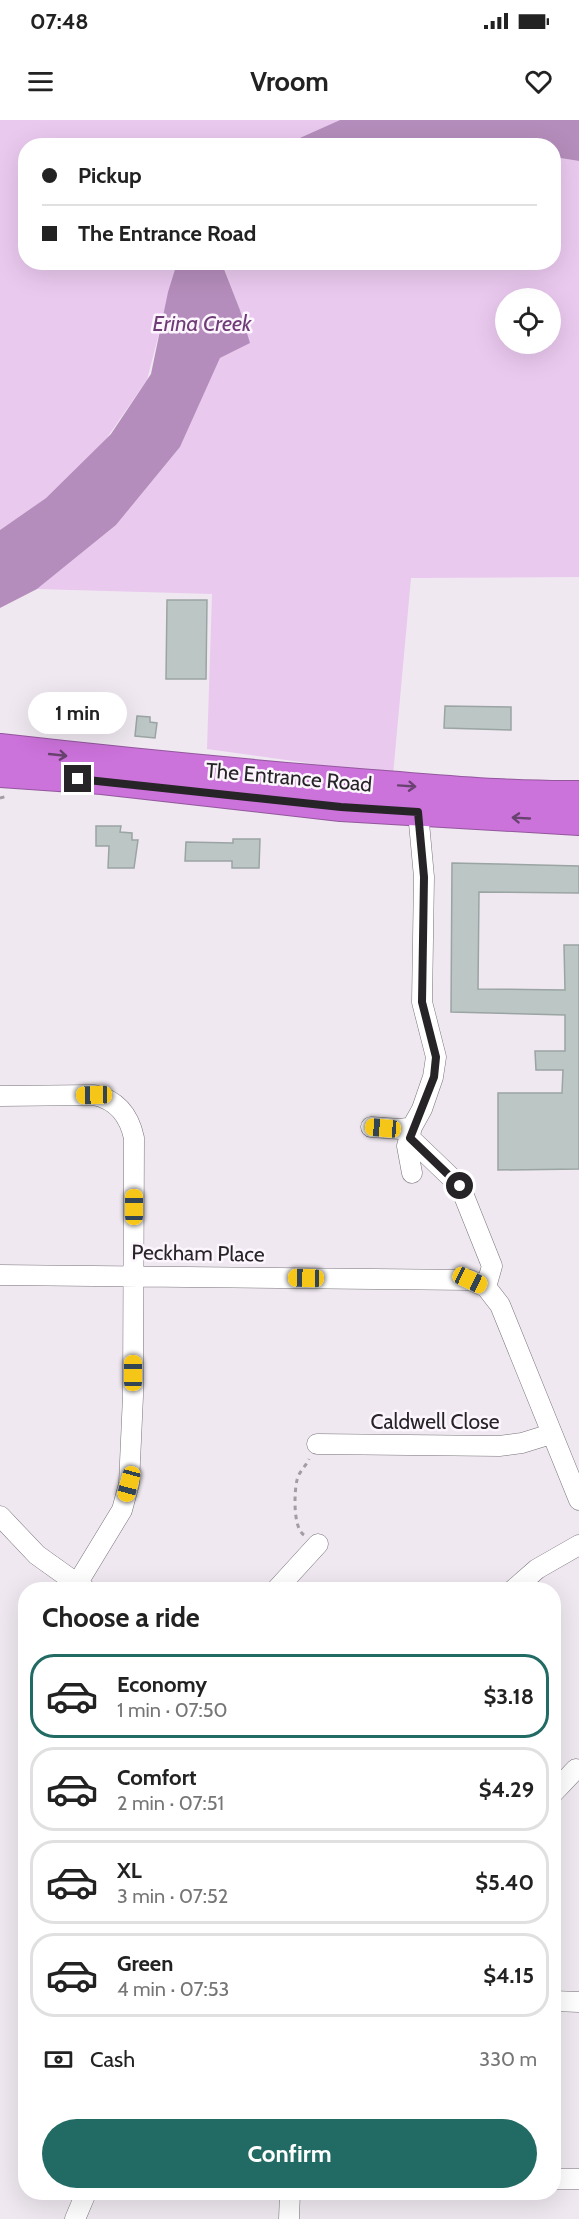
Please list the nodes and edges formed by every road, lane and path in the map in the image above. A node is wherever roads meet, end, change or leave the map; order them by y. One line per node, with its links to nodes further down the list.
1 (0, 748): 3 (highway, The Entrance Road, one-way to 3)
2 (7, 776): 4 (highway, The Entrance Road)
3 (579, 795)
4 (418, 812): 5 (highway, The Entrance Road, one-way to 4); 8 (street)
5 (579, 821)
6 (0, 1096): 11 (street)
7 (371, 1127): 8 (street)
8 (411, 1133): 9 (street); 12 (street)
9 (412, 1173)
10 (0, 1275): 11 (street, Peckham Place)
11 (133, 1277): 12 (street, Peckham Place); 21 (street)
12 (486, 1287): 13 (street)
13 (551, 1434): 14 (street, Caldwell Close); 16 (street)
14 (317, 1444)
15 (304, 1468): 18 (path)
16 (579, 1500)
17 (0, 1516): 20 (street)
18 (318, 1544): 22 (street)
19 (579, 1545): 23 (street)
20 (75, 1582)
21 (85, 1582)
22 (283, 1582)
23 (522, 1582)
24 (576, 1769): 25 (street)
25 (561, 1785)
26 (561, 2001): 27 (street)
27 (579, 2002)
28 (561, 2179): 29 (street)
29 (579, 2179)
30 (83, 2200): 32 (street)
31 (290, 2200): 33 (street)
32 (75, 2219)
33 (289, 2219)

